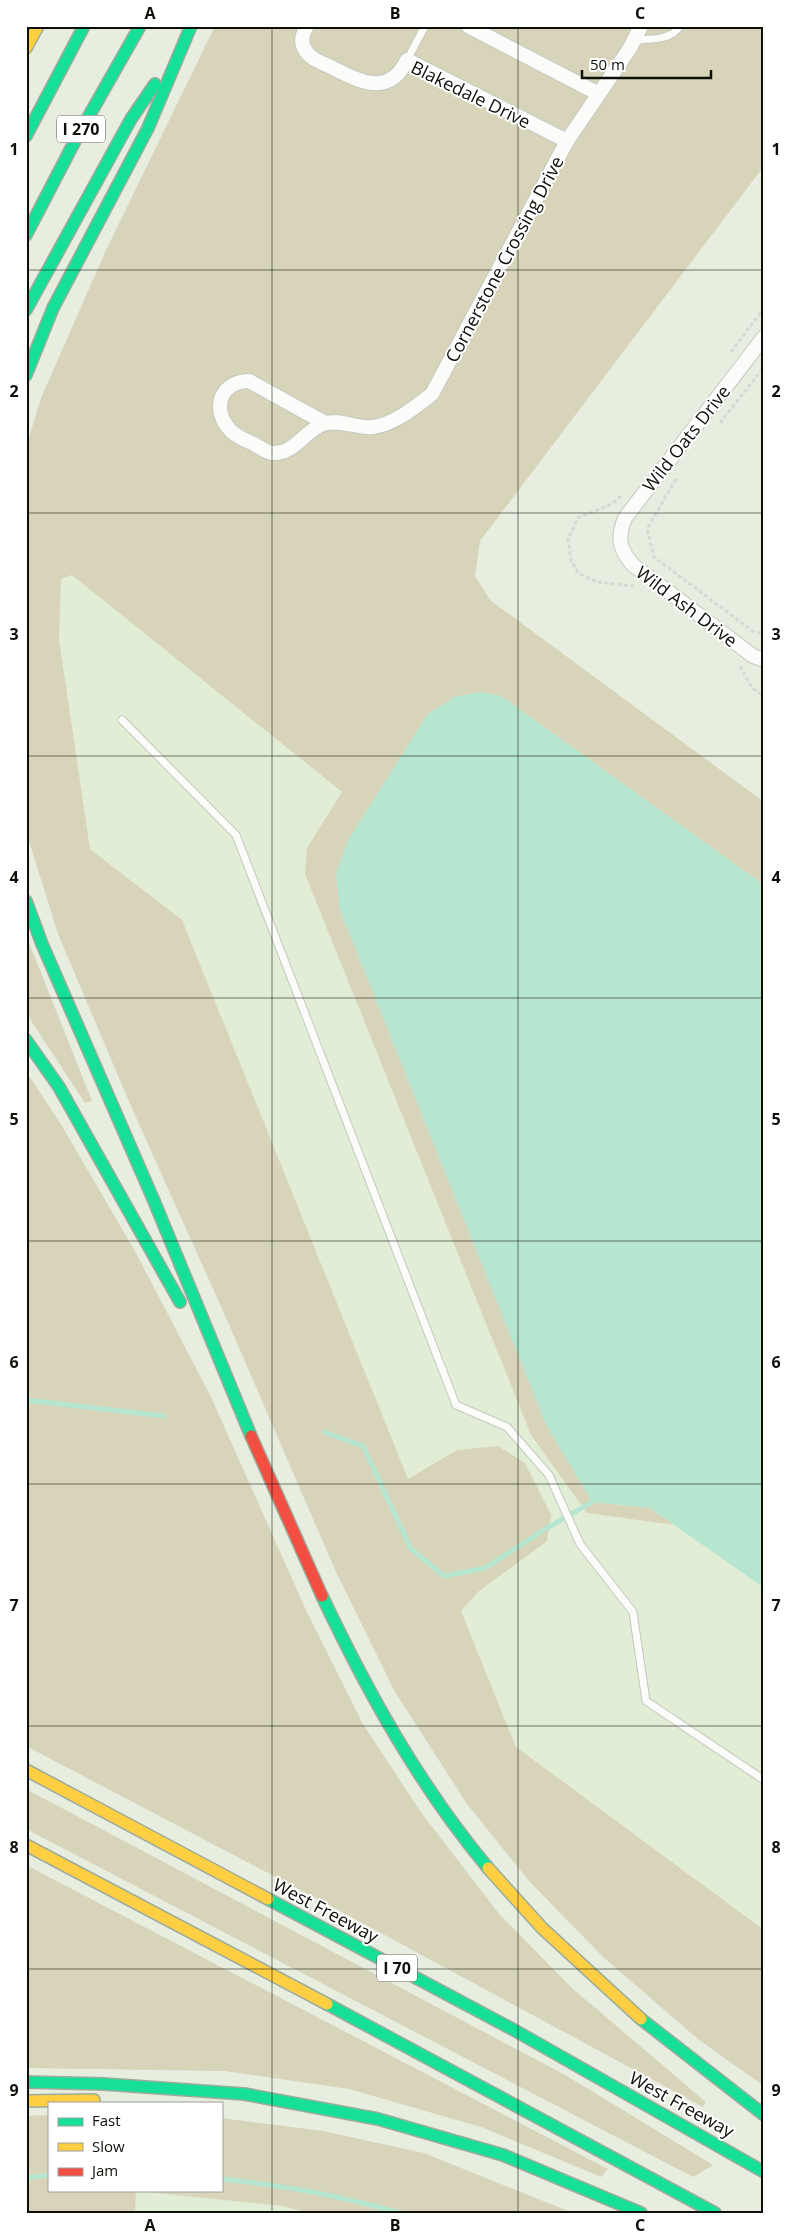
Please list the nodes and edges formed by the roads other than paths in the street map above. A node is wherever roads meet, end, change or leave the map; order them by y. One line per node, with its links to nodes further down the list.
1 (38, 26): 12 (highway)
2 (84, 26): 15 (highway, I 270)
3 (140, 26): 17 (highway, I 270)
4 (191, 26): 11 (highway)
5 (307, 26): 13 (street, Blakedale Drive)
6 (424, 26): 13 (lane)
7 (468, 26): 14 (street)
8 (641, 26): 10 (street, Cornerstone Crossing Drive)
9 (680, 26): 10 (lane)
10 (633, 40): 14 (street, Cornerstone Crossing Drive)
11 (181, 47): 18 (highway); 20 (highway)
12 (26, 48)
13 (407, 60): 16 (street, Blakedale Drive)
14 (598, 94): 16 (street, Cornerstone Crossing Drive)
15 (26, 136)
16 (567, 141): 21 (street, Cornerstone Crossing Drive)
17 (26, 235)
18 (26, 310)
19 (764, 337): 22 (street, Wild Oats Drive)
20 (26, 374)
21 (325, 423): 21 (street, Cornerstone Crossing Drive)
22 (619, 543): 23 (street, Wild Ash Drive)
23 (764, 660)
24 (122, 720): 31 (lane)
25 (26, 901): 29 (highway)
26 (26, 1040): 27 (highway)
27 (184, 1310)
28 (193, 1327): 29 (highway)
29 (250, 1438): 38 (highway)
30 (26, 1770): 39 (highway, West Freeway / I 70)
31 (764, 1780)
32 (26, 1845): 41 (highway)
33 (26, 2082): 37 (highway)
34 (135, 2098): 37 (highway)
35 (105, 2099): 36 (highway)
36 (26, 2102)
37 (327, 2108): 40 (highway)
38 (764, 2115)
39 (764, 2172)
40 (641, 2213)
41 (716, 2213)

